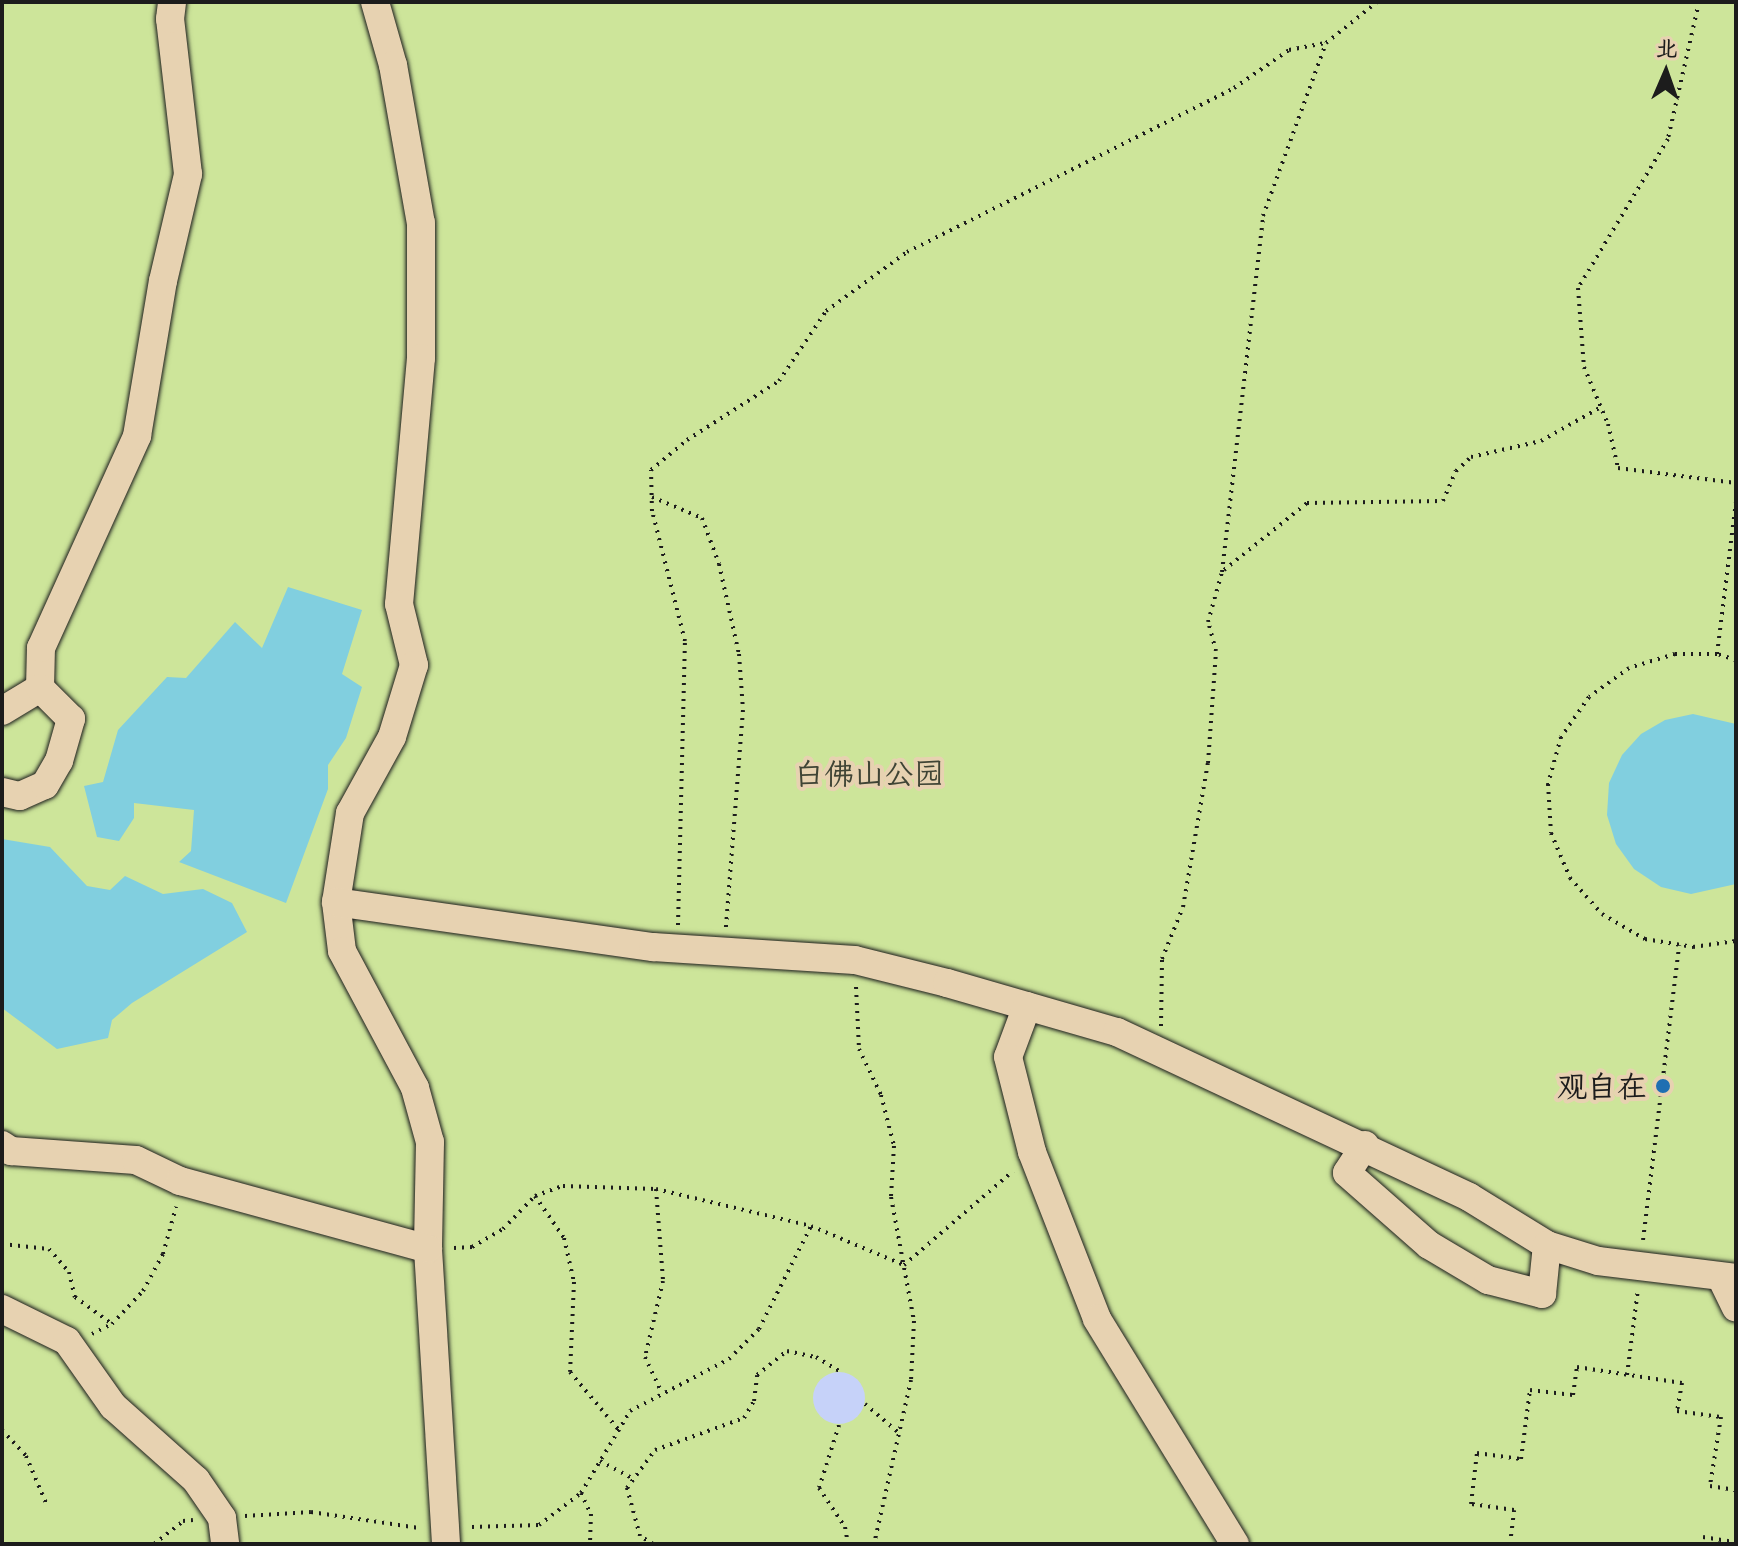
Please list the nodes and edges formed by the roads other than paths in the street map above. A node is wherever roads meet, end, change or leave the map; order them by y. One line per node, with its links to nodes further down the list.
1 (172, 2): 3 (street)
2 (375, 2): 6 (street)
3 (40, 688): 4 (street); 5 (street)
4 (2, 711)
5 (2, 792)
6 (336, 902): 7 (street); 11 (street)
7 (1027, 1006): 9 (street); 17 (street)
8 (2, 1145): 11 (street)
9 (1365, 1145): 10 (street); 10 (street)
10 (1547, 1245): 12 (street)
11 (428, 1249): 16 (street)
12 (1728, 1277): 13 (street)
13 (1736, 1308)
14 (2, 1309): 15 (street)
15 (223, 1531)
16 (446, 1536)
17 (1235, 1544)

